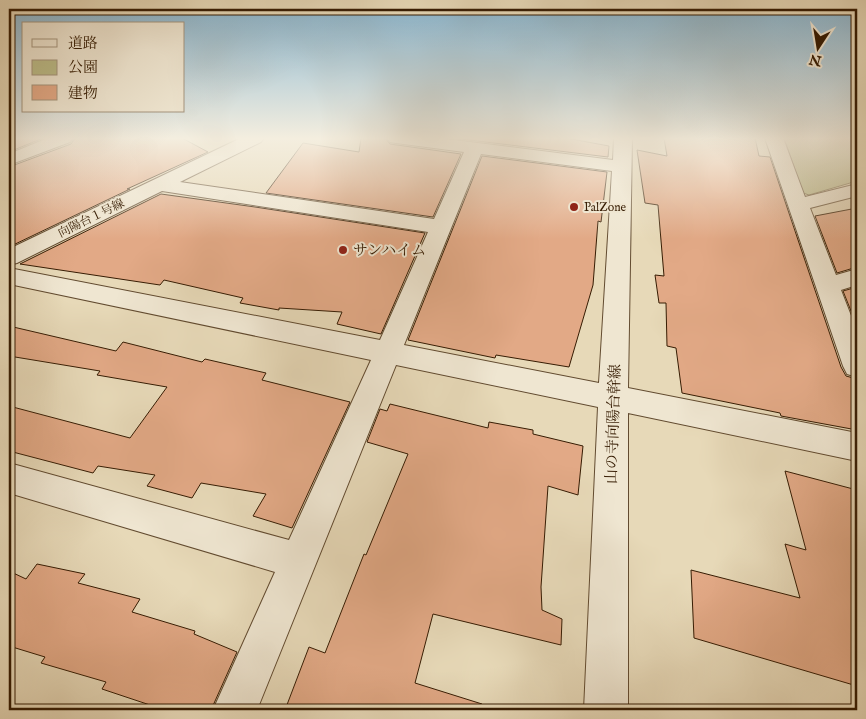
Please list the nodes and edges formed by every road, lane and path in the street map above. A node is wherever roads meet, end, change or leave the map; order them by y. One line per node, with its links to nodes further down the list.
1 (184, 172): 5 (street, 向陽台１号線)
2 (465, 172): 8 (street)
3 (622, 172): 15 (street, 山の寺向陽台幹線)
4 (786, 172): 7 (street)
5 (159, 185): 8 (street); 9 (street, 向陽台１号線)
6 (857, 190): 7 (street)
7 (798, 205): 12 (street)
8 (441, 227): 13 (street)
9 (9, 258)
10 (9, 276): 13 (street)
11 (857, 276): 12 (street)
12 (828, 285): 14 (street)
13 (388, 352): 15 (street); 18 (street)
14 (857, 366)
15 (613, 398): 16 (street); 20 (street, 山の寺向陽台幹線)
16 (857, 446)
17 (9, 478): 18 (street)
18 (299, 561): 19 (street)
19 (235, 710)
20 (606, 710)

